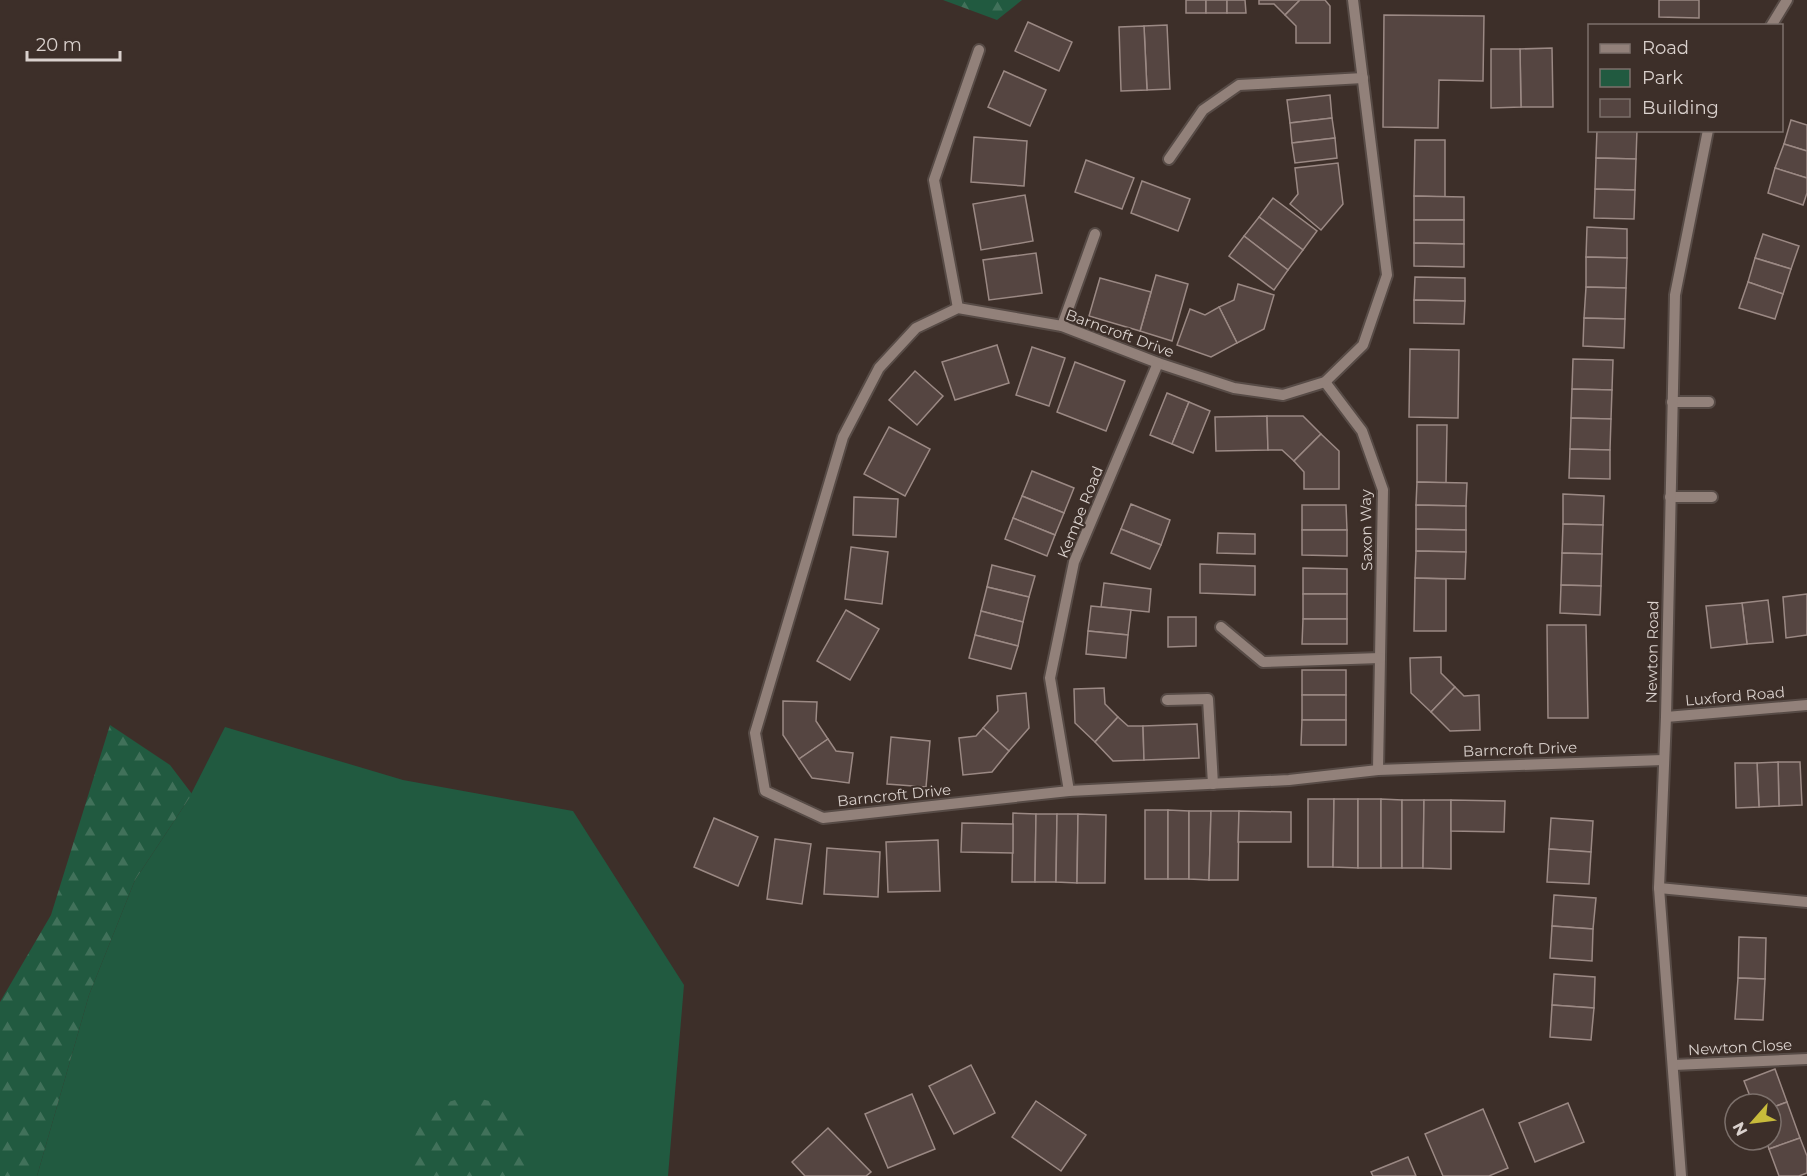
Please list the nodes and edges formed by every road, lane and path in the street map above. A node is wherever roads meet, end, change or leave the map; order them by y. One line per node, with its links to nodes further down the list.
1 (1353, 0): 5 (street, Barncroft Drive)
2 (1787, 0): 3 (street)
3 (1772, 24)
4 (980, 50): 9 (street)
5 (1363, 78): 7 (street); 12 (street, Barncroft Drive)
6 (1708, 132): 13 (street, Newton Road)
7 (1169, 159)
8 (1095, 234): 10 (street)
9 (958, 308): 10 (street, Barncroft Drive); 25 (street, Barncroft Drive)
10 (1062, 326): 11 (street, Barncroft Drive)
11 (1158, 363): 12 (street, Barncroft Drive); 25 (street, Kempe Road)
12 (1324, 382): 18 (street, Saxon Way)
13 (1672, 402): 14 (street); 15 (street, Newton Road)
14 (1710, 402)
15 (1670, 496): 16 (street); 21 (street, Newton Road)
16 (1712, 497)
17 (1221, 627): 18 (street)
18 (1380, 658): 23 (street)
19 (1167, 700): 24 (street)
20 (1807, 705): 21 (street, Luxford Road)
21 (1666, 717): 22 (street, Newton Road)
22 (1663, 760): 23 (street, Barncroft Drive); 26 (street, Newton Road)
23 (1378, 770): 24 (street, Barncroft Drive)
24 (1213, 784): 25 (street, Barncroft Drive)
25 (1069, 791)
26 (1659, 888): 27 (street); 29 (street, Newton Road)
27 (1807, 902)
28 (1807, 1059): 29 (street, Newton Close)
29 (1674, 1065): 30 (street, Newton Road)
30 (1681, 1176)

